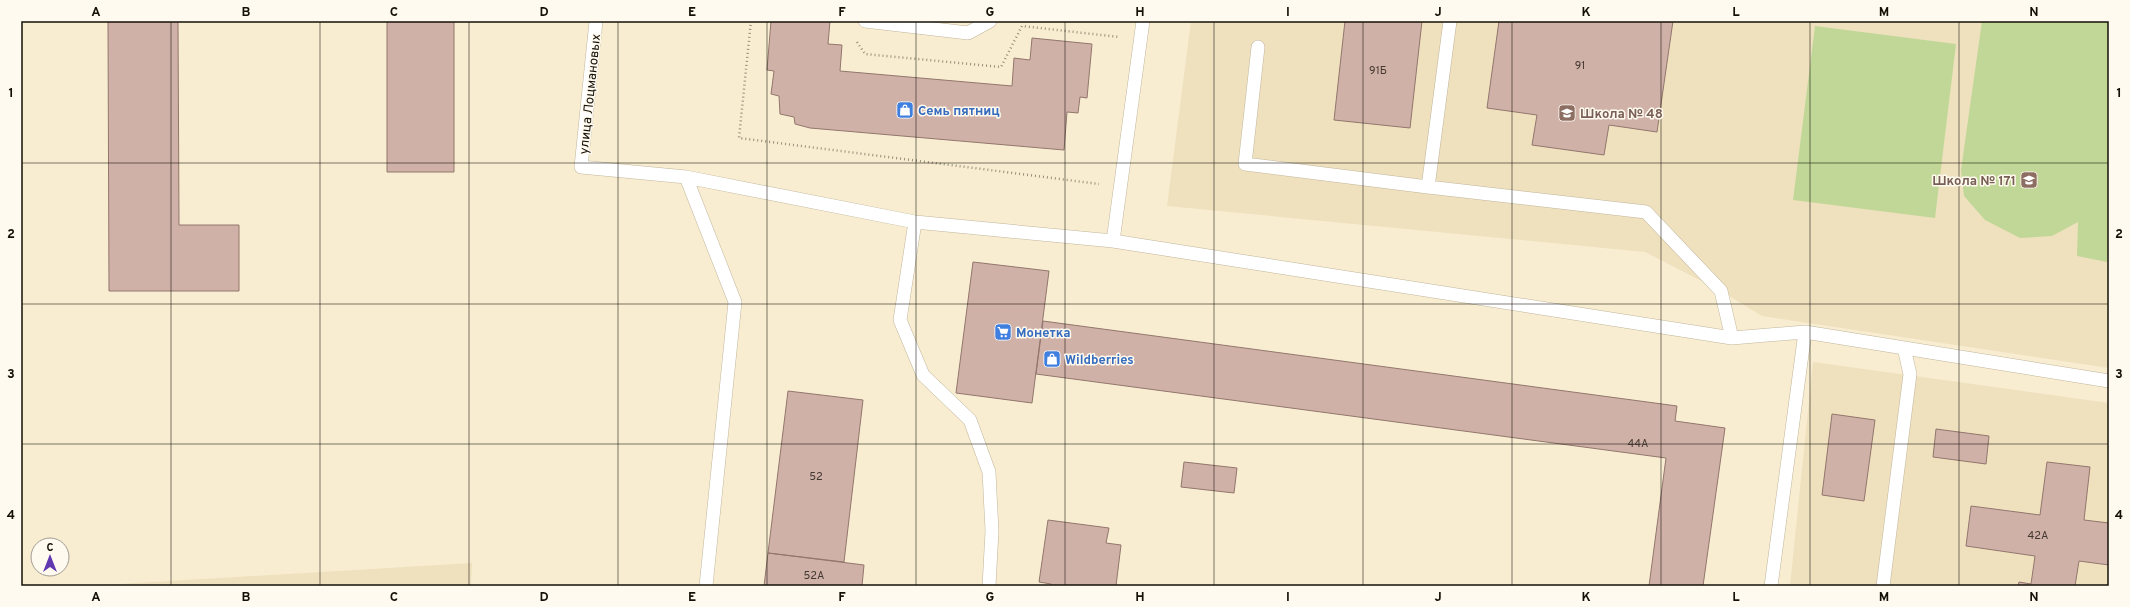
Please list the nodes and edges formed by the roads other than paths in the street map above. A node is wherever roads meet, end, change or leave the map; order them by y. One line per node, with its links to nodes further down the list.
1 (596, 21): 7 (lane, улица Лоцмановых)
2 (865, 21): 3 (lane)
3 (990, 21)
4 (1144, 21): 10 (lane)
5 (1450, 21): 8 (lane)
6 (1258, 47): 8 (lane)
7 (686, 176): 9 (lane); 15 (lane)
8 (1428, 187): 12 (lane)
9 (915, 222): 10 (lane); 16 (lane)
10 (1113, 241): 12 (lane)
11 (1804, 332): 12 (lane); 13 (lane); 17 (lane)
12 (1732, 338)
13 (1904, 348): 14 (lane); 18 (lane)
14 (2109, 381)
15 (706, 586)
16 (989, 586)
17 (1771, 586)
18 (1883, 586)

